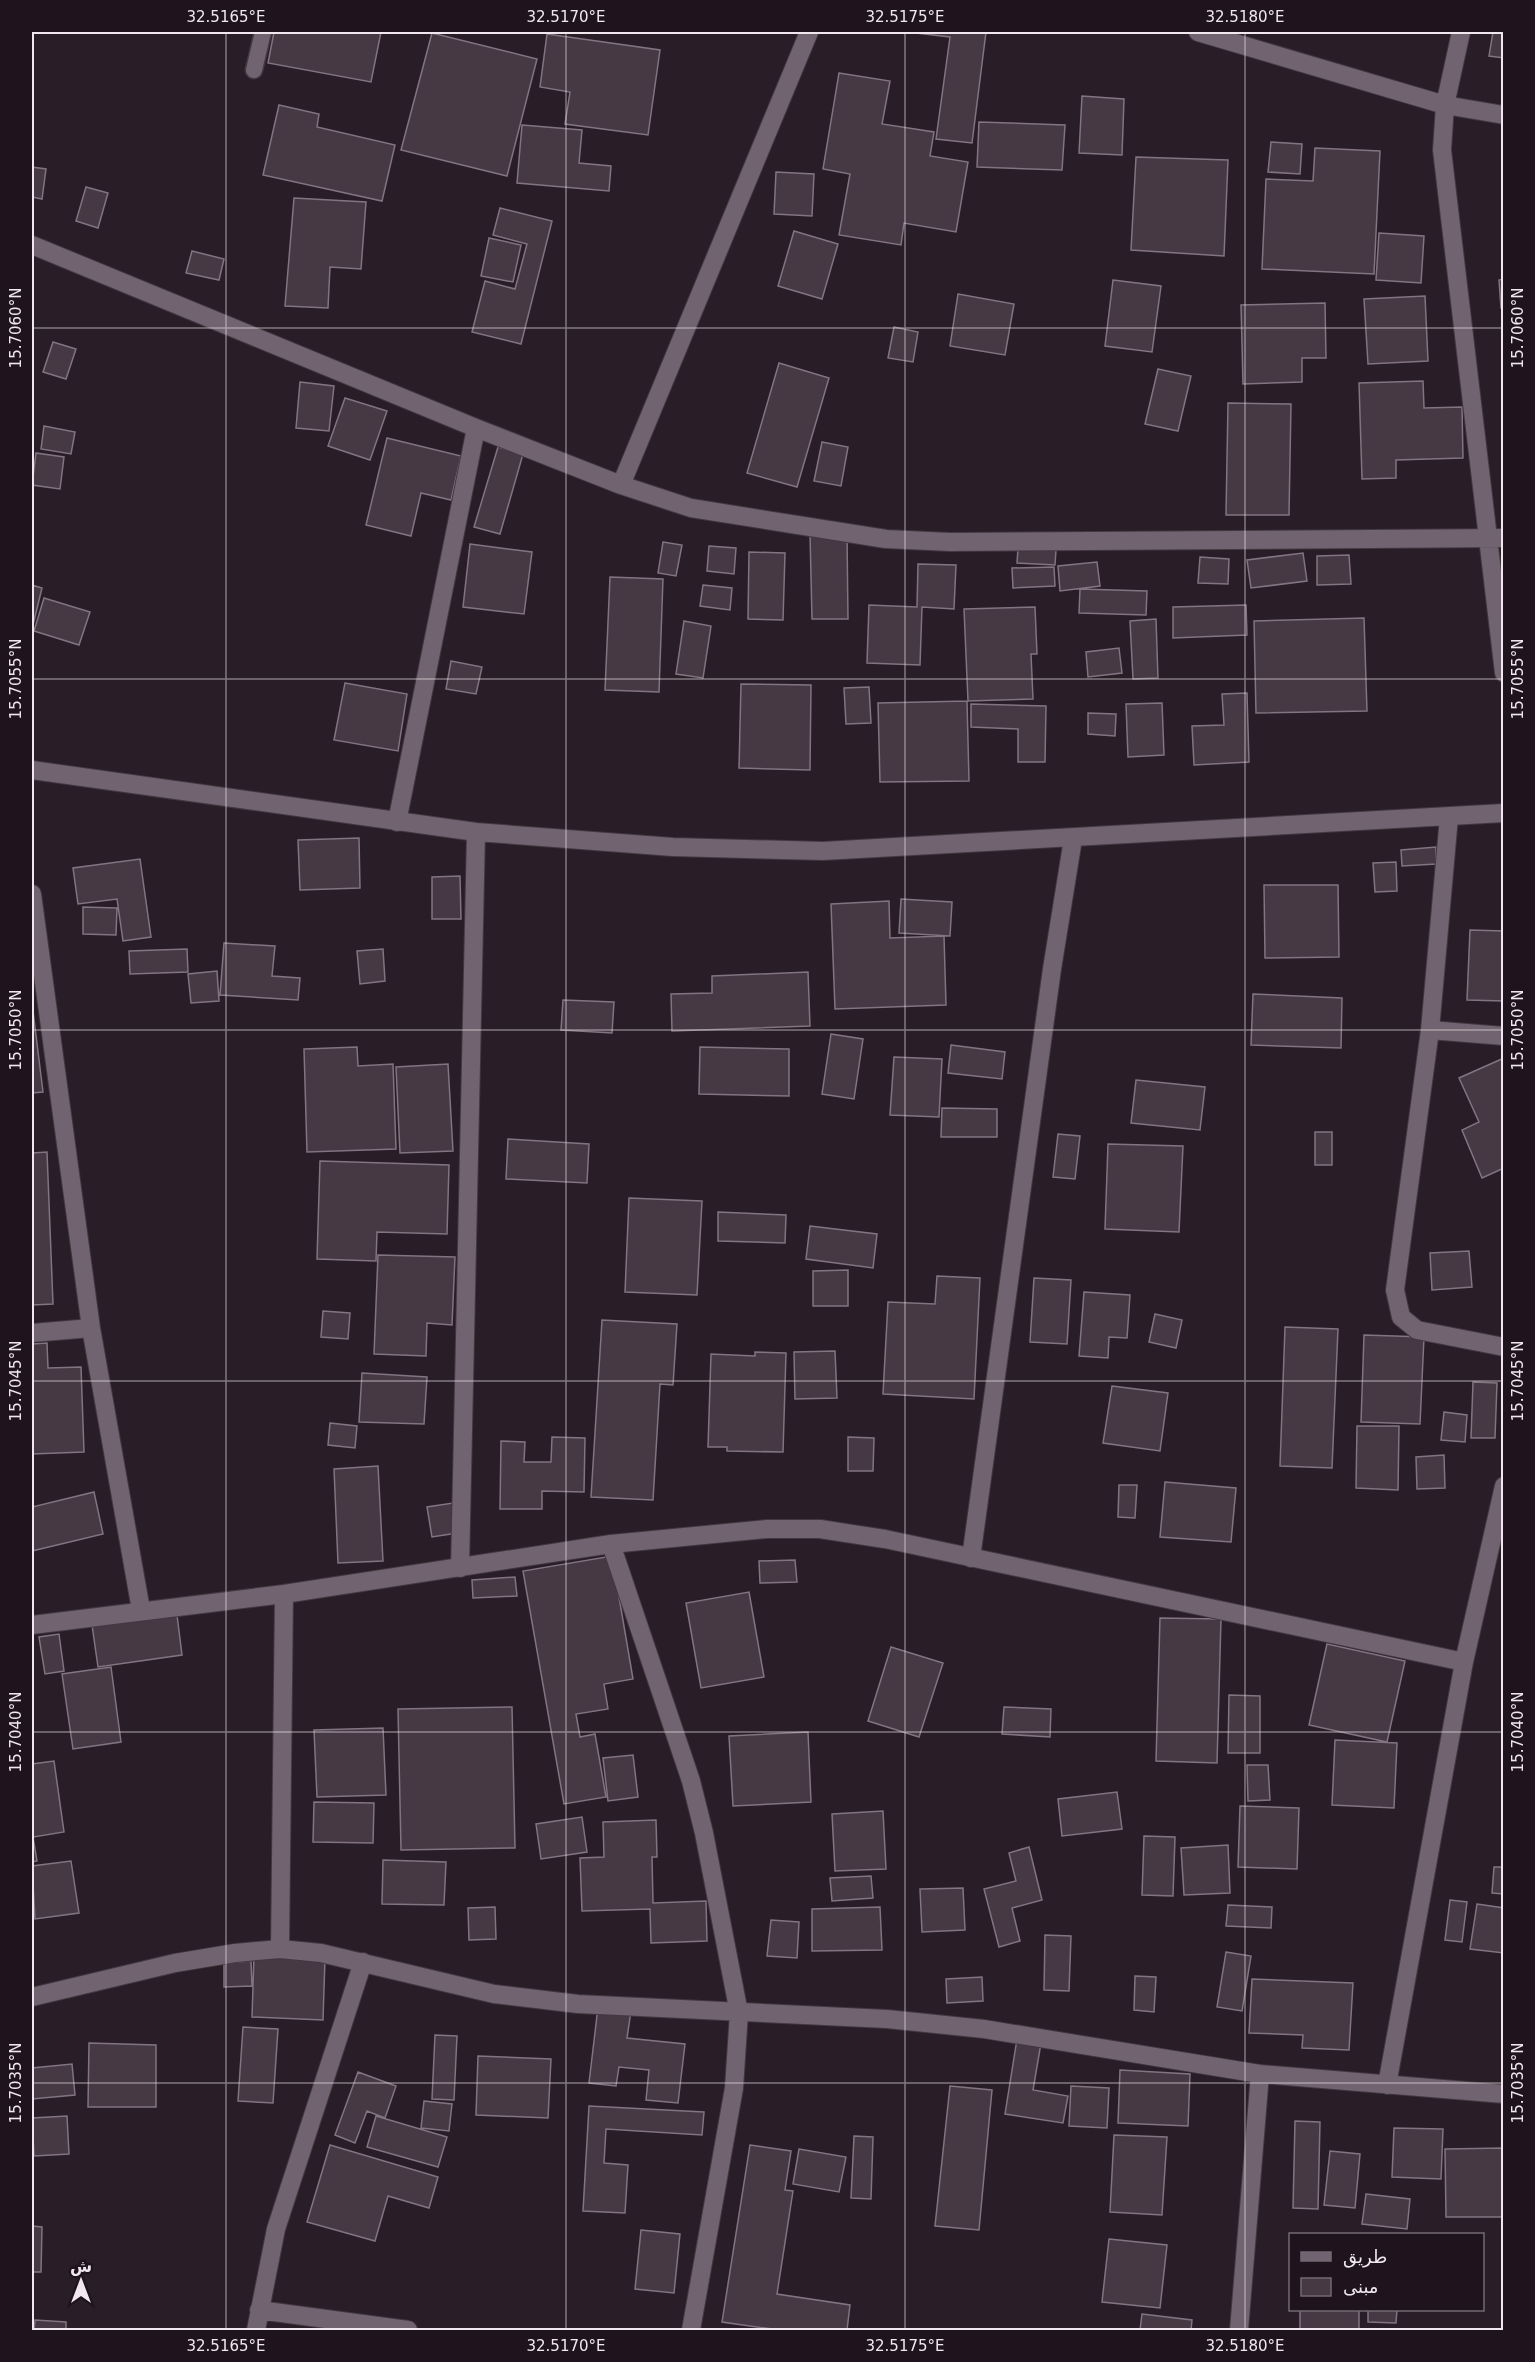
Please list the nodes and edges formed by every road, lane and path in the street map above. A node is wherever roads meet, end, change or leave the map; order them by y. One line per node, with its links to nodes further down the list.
1 (263, 32): 5 (lane)
2 (809, 32): 10 (street)
3 (1198, 32): 6 (street)
4 (1461, 32): 6 (street)
5 (254, 70)
6 (1445, 105): 7 (street); 11 (street)
7 (1503, 115)
8 (32, 245): 9 (street)
9 (476, 428): 10 (street); 16 (street)
10 (621, 485): 11 (street)
11 (1496, 538): 12 (street)
12 (1503, 673)
13 (32, 770): 16 (street)
14 (1503, 813): 15 (street)
15 (1449, 817): 18 (street); 21 (street)
16 (397, 822): 17 (street)
17 (476, 832): 18 (street); 29 (street)
18 (1073, 839): 28 (street)
19 (32, 894): 20 (street)
20 (35, 950): 23 (street)
21 (1430, 1030): 22 (street); 25 (street)
22 (1503, 1036)
23 (91, 1328): 24 (street); 31 (street)
24 (32, 1333)
25 (1503, 1347)
26 (1503, 1486): 33 (street)
27 (611, 1544): 28 (street); 29 (street); 37 (street)
28 (971, 1558): 33 (street)
29 (460, 1568): 30 (street)
30 (284, 1593): 31 (street); 34 (street)
31 (141, 1610): 32 (street)
32 (32, 1625)
33 (1464, 1662): 39 (street)
34 (280, 1949): 35 (street); 36 (street)
35 (363, 1962): 37 (street); 41 (street)
36 (32, 1996)
37 (739, 2013): 38 (street); 44 (street)
38 (1260, 2074): 39 (street); 45 (street)
39 (1388, 2085): 40 (street)
40 (1503, 2094)
41 (259, 2310): 42 (street); 43 (street)
42 (256, 2331)
43 (408, 2331)
44 (691, 2331)
45 (1239, 2331)

